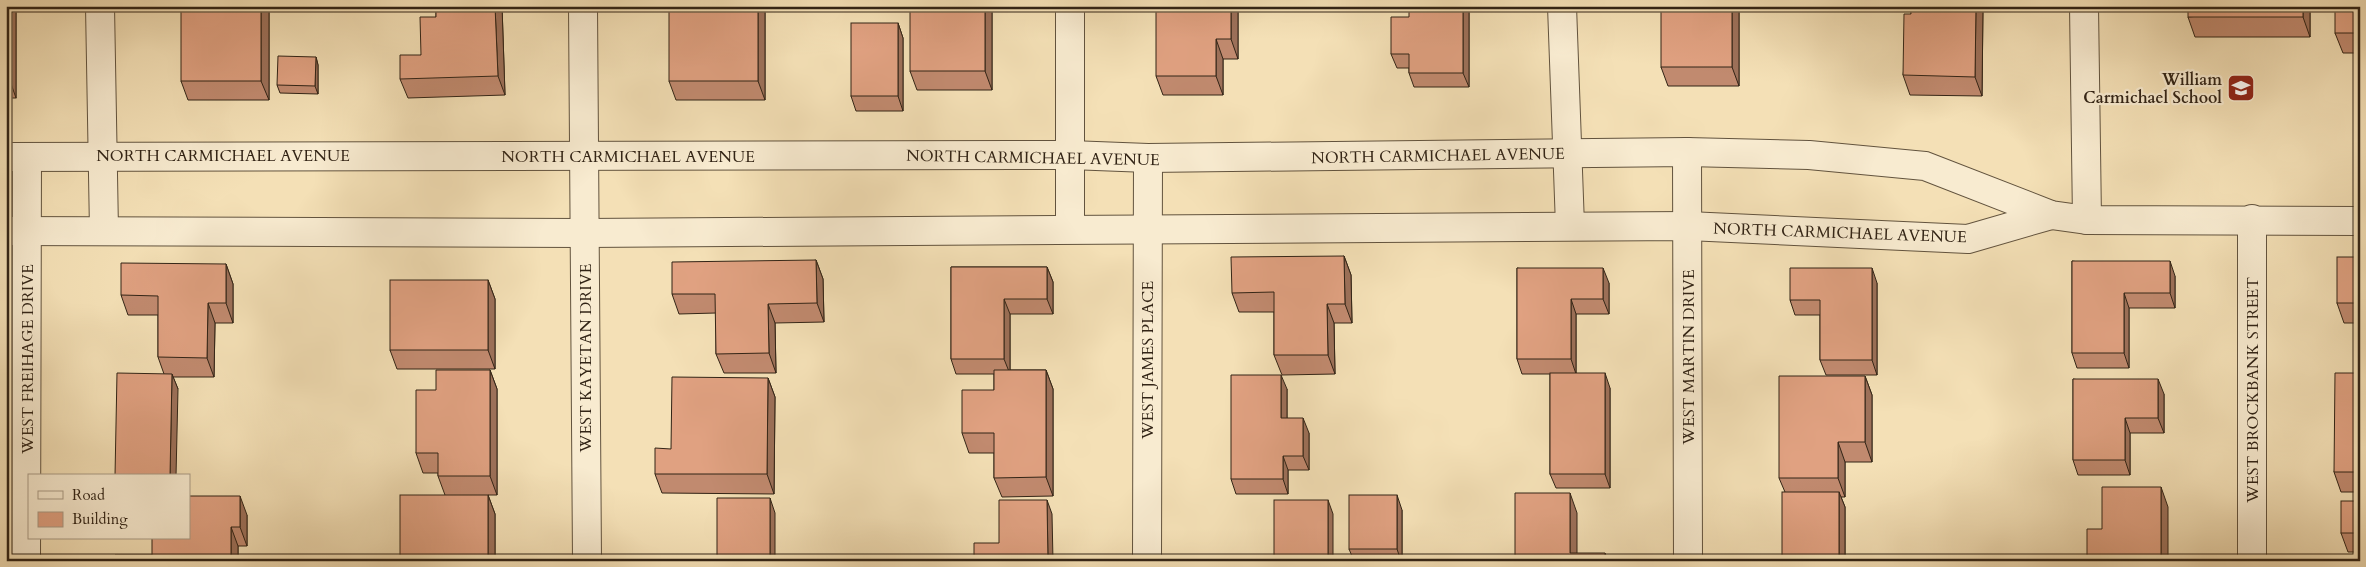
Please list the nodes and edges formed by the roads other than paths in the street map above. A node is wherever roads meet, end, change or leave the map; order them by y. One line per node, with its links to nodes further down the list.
1 (100, 6): 8 (street)
2 (583, 6): 10 (street, WEST KAYETAN DRIVE)
3 (1070, 6): 9 (street)
4 (1562, 6): 7 (street)
5 (2084, 6): 15 (street)
6 (1687, 152): 7 (street, NORTH CARMICHAEL AVENUE); 13 (street, NORTH CARMICHAEL AVENUE); 18 (street, WEST MARTIN DRIVE)
7 (1568, 153): 12 (street, NORTH CARMICHAEL AVENUE); 17 (street)
8 (103, 155): 10 (street, NORTH CARMICHAEL AVENUE); 11 (street, NORTH CARMICHAEL AVENUE); 22 (street)
9 (1070, 155): 10 (street, NORTH CARMICHAEL AVENUE); 12 (street, NORTH CARMICHAEL AVENUE); 19 (street)
10 (584, 156): 23 (street, WEST KAYETAN DRIVE)
11 (16, 157): 21 (street, WEST FREIHAGE DRIVE)
12 (1148, 158): 20 (street, WEST JAMES PLACE)
13 (2051, 215): 15 (street, NORTH CARMICHAEL AVENUE); 18 (street, NORTH CARMICHAEL AVENUE)
14 (2252, 219): 15 (street, NORTH CARMICHAEL AVENUE); 16 (street, NORTH CARMICHAEL AVENUE); 28 (street, WEST BROCKBANK STREET)
15 (2087, 220)
16 (2360, 221)
17 (1570, 226): 18 (street, NORTH CARMICHAEL AVENUE); 20 (street, NORTH CARMICHAEL AVENUE)
18 (1688, 226): 27 (street, WEST MARTIN DRIVE)
19 (1070, 229): 20 (street, NORTH CARMICHAEL AVENUE); 23 (street, NORTH CARMICHAEL AVENUE)
20 (1148, 229): 26 (street, WEST JAMES PLACE)
21 (17, 231): 22 (street, NORTH CARMICHAEL AVENUE); 24 (street, WEST FREIHAGE DRIVE)
22 (104, 231): 23 (street, NORTH CARMICHAEL AVENUE)
23 (584, 233): 25 (street, WEST KAYETAN DRIVE)
24 (26, 561)
25 (587, 561)
26 (1147, 561)
27 (1688, 561)
28 (2252, 561)

